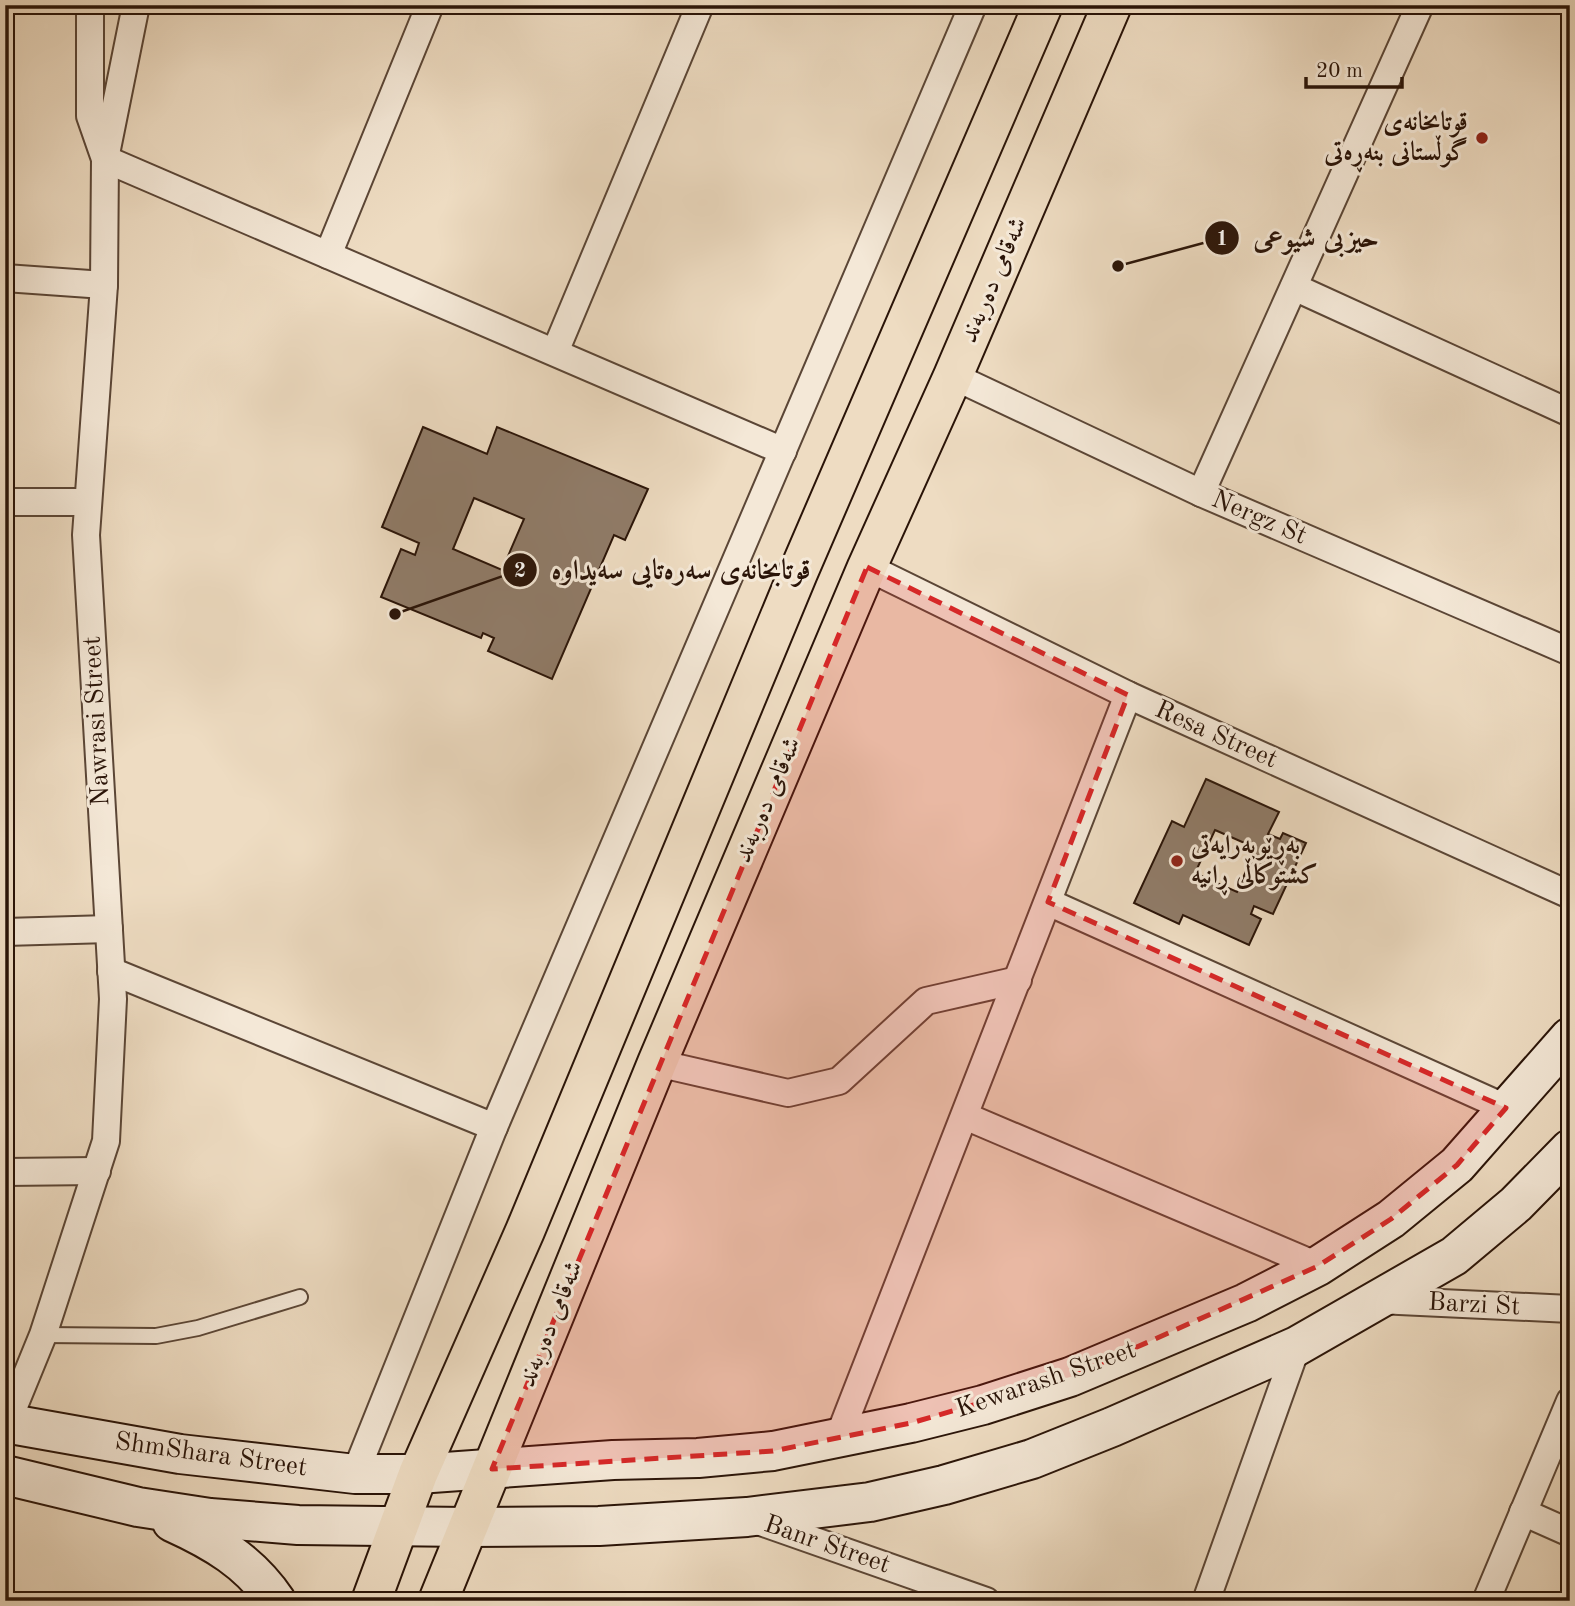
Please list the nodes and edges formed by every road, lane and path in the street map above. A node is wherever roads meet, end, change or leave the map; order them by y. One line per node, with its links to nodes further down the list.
1 (90, 5): 9 (street)
2 (136, 5): 9 (street, Nawrasi Street)
3 (430, 5): 10 (street)
4 (700, 5): 14 (street)
5 (973, 5): 17 (street)
6 (1043, 5): 49 (highway)
7 (1111, 5): 15 (highway, شەقامی دەربەند)
8 (1420, 5): 13 (street)
9 (105, 159): 10 (street); 12 (street, Nawrasi Street)
10 (328, 255): 14 (street)
11 (5, 278): 12 (street)
12 (104, 285): 20 (street, Nawrasi Street)
13 (1294, 287): 16 (street); 18 (street)
14 (555, 352): 17 (street)
15 (953, 376): 18 (street, Nergz St); 21 (highway, شەقامی دەربەند)
16 (1570, 413)
17 (783, 451): 34 (street)
18 (1201, 493): 22 (street, Nergz St)
19 (5, 502): 20 (street)
20 (88, 502): 26 (street, Nawrasi Street)
21 (867, 567): 23 (street, Resa Street); 31 (highway, شەقامی دەربەند)
22 (1570, 652)
23 (1128, 695): 24 (street, Resa Street); 25 (street)
24 (1570, 895)
25 (1048, 902): 29 (street); 32 (street)
26 (109, 929): 27 (street); 28 (street, Nawrasi Street)
27 (5, 932)
28 (111, 971): 34 (street); 36 (street, Nawrasi Street)
29 (1018, 980): 31 (street); 33 (street)
30 (1570, 1037): 32 (main road, Kewarash Street)
31 (657, 1063): 47 (highway, شەقامی دەربەند)
32 (1506, 1108): 38 (main road, Kewarash Street)
33 (965, 1116): 38 (street); 46 (street)
34 (494, 1127): 48 (street)
35 (1570, 1149): 40 (main road)
36 (97, 1171): 37 (street); 42 (street, Nawrasi Street)
37 (5, 1172)
38 (1318, 1266): 46 (main road, Kewarash Street)
39 (300, 1297): 42 (lane)
40 (1378, 1300): 41 (street, Barzi St); 43 (main road)
41 (1570, 1309)
42 (43, 1335): 45 (street, Nawrasi Street)
43 (1297, 1346): 53 (main road); 62 (street)
44 (1570, 1401): 52 (street)
45 (6, 1423): 48 (main road, ShmShara Street)
46 (838, 1439): 47 (main road, Kewarash Street)
47 (492, 1469): 49 (main road, Kewarash Street); 55 (highway, شەقامی دەربەند)
48 (355, 1474): 49 (main road, ShmShara Street)
49 (418, 1474): 54 (highway)
50 (5, 1475): 51 (main road)
51 (138, 1507): 54 (main road); 58 (main road)
52 (1523, 1512): 56 (street); 63 (street)
53 (747, 1517): 55 (main road); 57 (street, Banr Street)
54 (399, 1526): 55 (main road); 59 (highway)
55 (467, 1527): 60 (highway, شەقامی دەربەند)
56 (1570, 1532)
57 (944, 1594): 61 (street, Banr Street)
58 (276, 1601)
59 (371, 1601)
60 (438, 1601)
61 (986, 1601)
62 (1206, 1601)
63 (1486, 1601)

